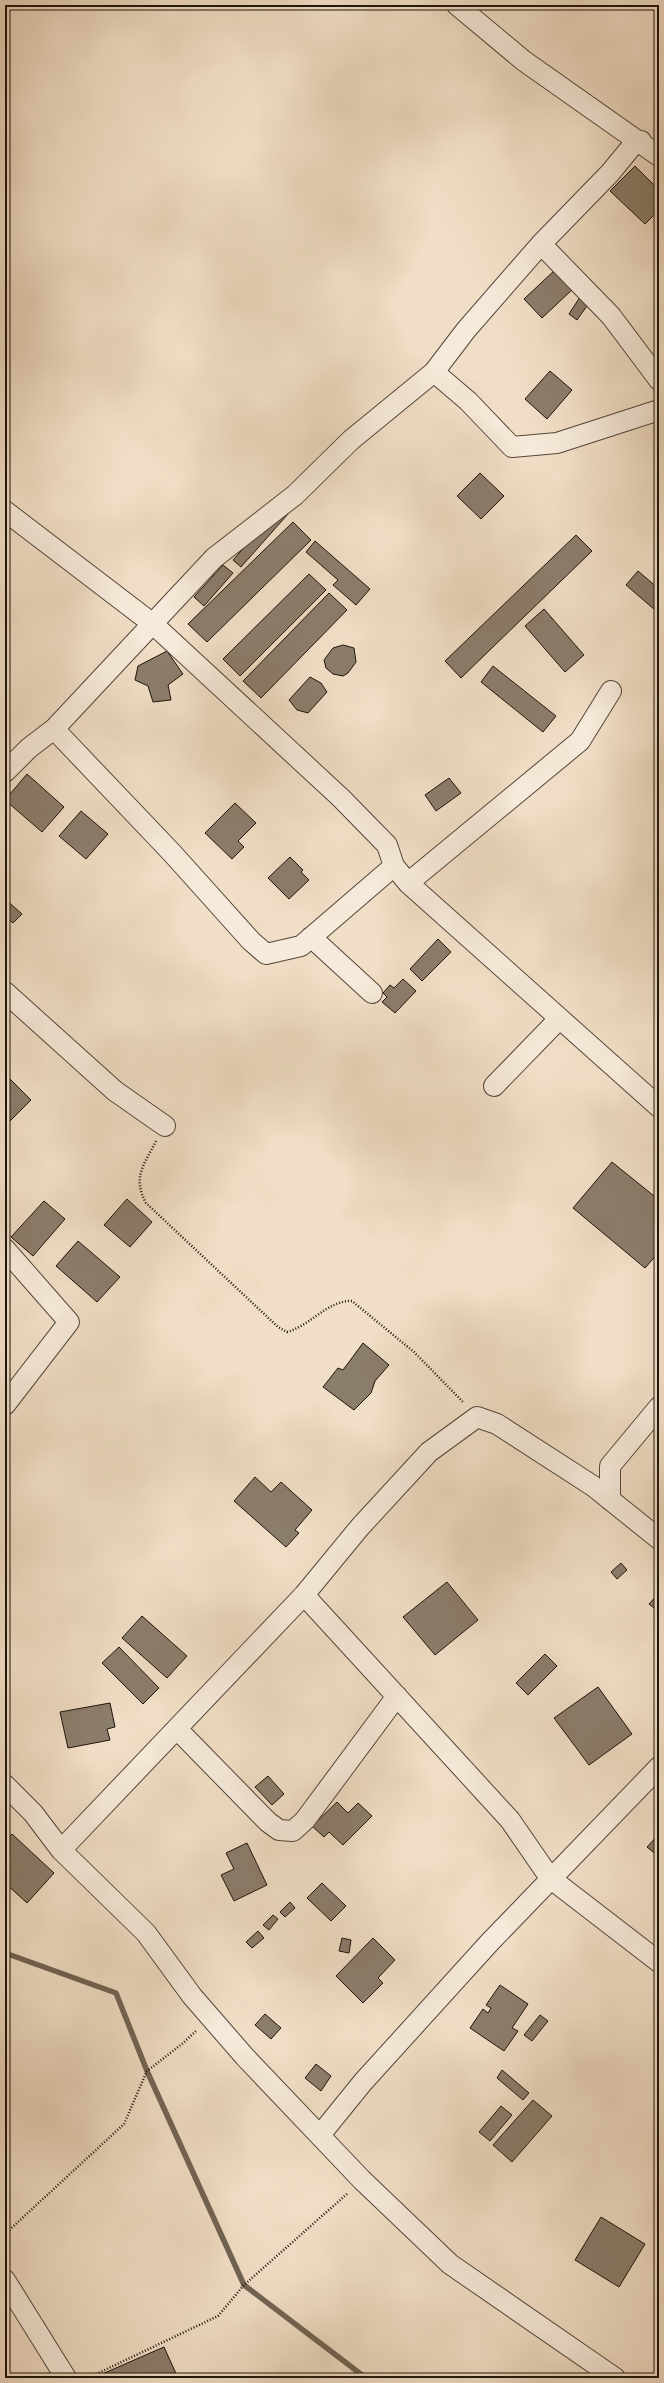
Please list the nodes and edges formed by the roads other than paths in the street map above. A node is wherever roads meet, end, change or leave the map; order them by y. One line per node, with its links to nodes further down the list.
1 (457, 5): 2 (street)
2 (641, 141): 3 (street); 4 (street)
3 (659, 156)
4 (541, 244): 5 (street); 6 (street)
5 (434, 372): 7 (street); 9 (street)
6 (659, 380)
7 (659, 410)
8 (5, 511): 9 (street)
9 (153, 624): 11 (street); 13 (street)
10 (611, 691): 14 (street)
11 (54, 729): 12 (street); 15 (street)
12 (5, 772)
13 (394, 866): 14 (street); 15 (street)
14 (408, 883): 18 (street)
15 (311, 937): 17 (street)
16 (5, 992): 21 (street)
17 (372, 992)
18 (559, 1019): 19 (street); 20 (street)
19 (494, 1086)
20 (659, 1107)
21 (165, 1126)
22 (5, 1249): 23 (street)
23 (5, 1405)
24 (659, 1407): 25 (street)
25 (610, 1466): 26 (street); 27 (street)
26 (576, 1476): 27 (street); 29 (street)
27 (610, 1500): 28 (street)
28 (659, 1539)
29 (304, 1595): 30 (street); 31 (street)
30 (397, 1696): 31 (street); 35 (street)
31 (177, 1729): 34 (street)
32 (659, 1767): 35 (street)
33 (5, 1785): 34 (street)
34 (62, 1850): 37 (street)
35 (550, 1878): 36 (street); 37 (street)
36 (659, 1962)
37 (320, 2135): 40 (street)
38 (5, 2280): 39 (street)
39 (66, 2378)
40 (615, 2378)

